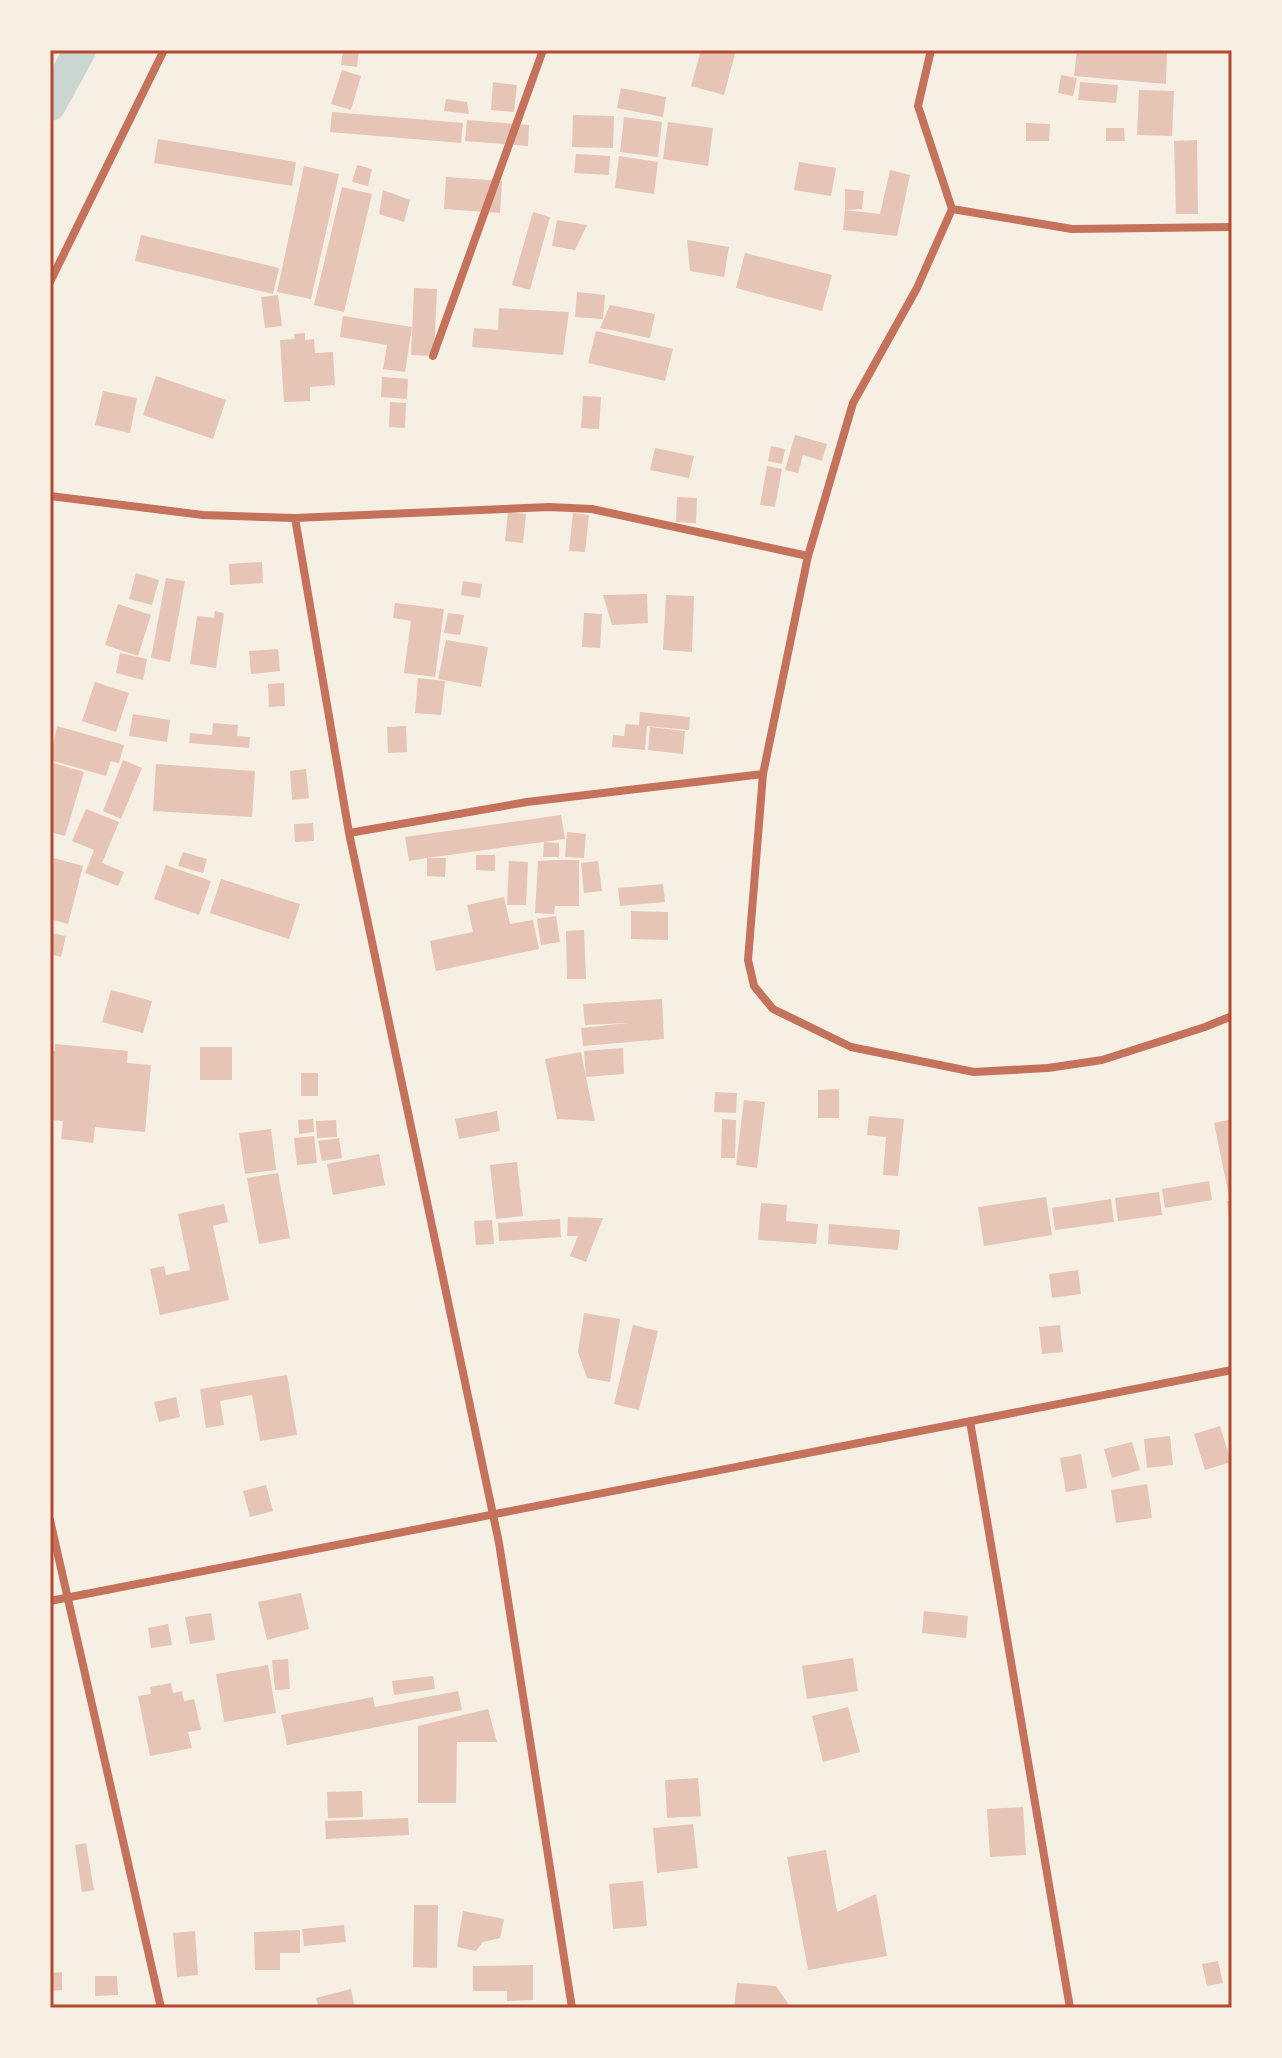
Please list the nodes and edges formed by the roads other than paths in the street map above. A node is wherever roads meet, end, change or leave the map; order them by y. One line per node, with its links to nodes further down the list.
1 (164, 50): 6 (street)
2 (543, 50): 7 (street)
3 (931, 50): 4 (street)
4 (952, 209): 5 (street); 10 (street)
5 (1232, 227)
6 (50, 282)
7 (433, 356)
8 (50, 496): 9 (street)
9 (295, 518): 10 (street); 12 (street)
10 (808, 556): 11 (street)
11 (763, 774): 12 (street); 13 (street)
12 (349, 833): 16 (street)
13 (1232, 1016)
14 (1232, 1370): 15 (street)
15 (970, 1421): 16 (street); 22 (street)
16 (493, 1514): 18 (street); 21 (street)
17 (50, 1520): 18 (street)
18 (68, 1597): 19 (street); 20 (street)
19 (50, 1601)
20 (161, 2008)
21 (572, 2008)
22 (1070, 2008)

